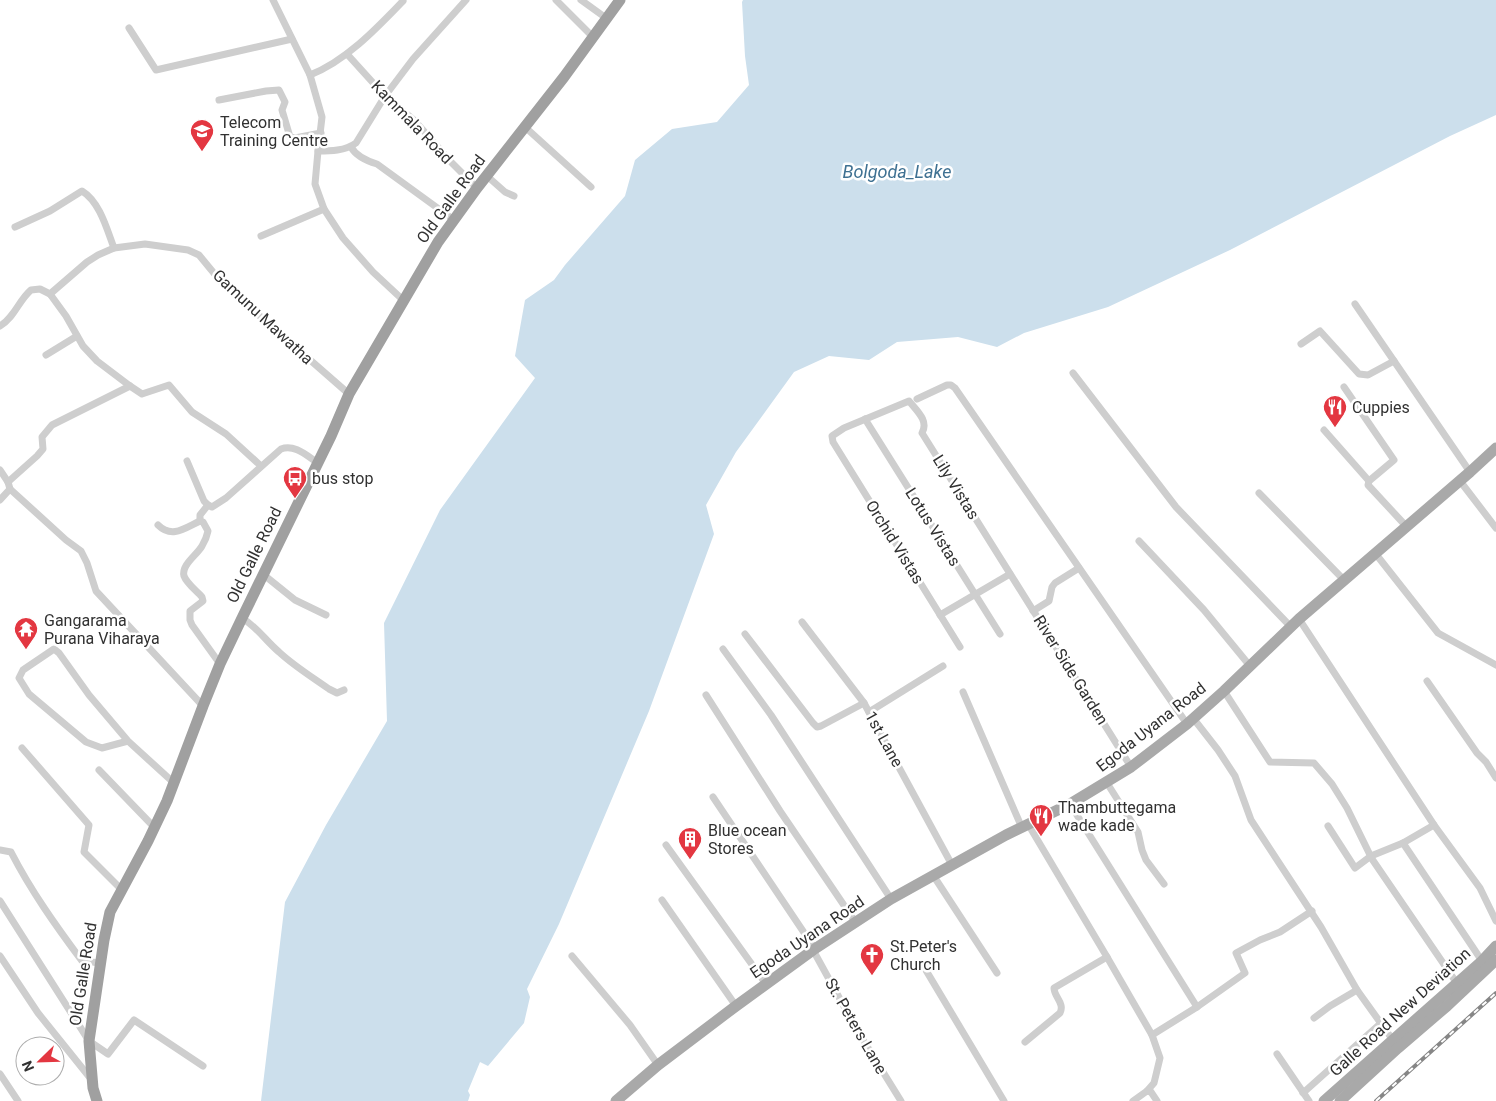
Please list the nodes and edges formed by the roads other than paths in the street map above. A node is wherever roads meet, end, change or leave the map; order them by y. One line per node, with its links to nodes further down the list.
1 (272, 0): 10 (street)
2 (466, 0): 13 (street)
3 (556, 0): 9 (street)
4 (581, 0): 7 (street)
5 (620, 0): 7 (highway, Old Galle Road)
6 (403, 1): 11 (street)
7 (606, 18): 9 (highway, Old Galle Road)
8 (129, 28): 10 (street)
9 (593, 37): 15 (highway, Old Galle Road)
10 (292, 39): 12 (street)
11 (347, 54): 12 (street); 13 (street, Kammala Road)
12 (310, 75): 16 (street)
13 (385, 96): 17 (street); 21 (street, Kammala Road)
14 (219, 100): 16 (street)
15 (525, 127): 19 (highway, Old Galle Road); 20 (street)
16 (321, 133): 18 (street)
17 (351, 146): 18 (street); 24 (street)
18 (318, 151): 23 (street)
19 (486, 176): 21 (highway, Old Galle Road); 22 (street)
20 (591, 187)
21 (477, 188): 24 (highway, Old Galle Road)
22 (514, 196)
23 (324, 209): 26 (street); 29 (street)
24 (454, 220): 29 (highway, Old Galle Road)
25 (15, 227): 27 (street)
26 (260, 236)
27 (114, 248): 28 (street, Gamunu Mawatha); 39 (street, Gamunu Mawatha)
28 (50, 294): 31 (street); 32 (street)
29 (403, 300): 39 (highway, Old Galle Road)
30 (1355, 304): 35 (street)
31 (0, 326)
32 (77, 336): 34 (street); 37 (street)
33 (1301, 344): 35 (street)
34 (46, 355)
35 (1394, 361): 48 (street)
36 (1073, 373): 71 (street)
37 (130, 386): 46 (street); 51 (street)
38 (1344, 387): 49 (street)
39 (348, 394): 45 (highway, Old Galle Road)
40 (913, 400): 41 (street); 61 (street); 62 (street, Lily Vistas)
41 (865, 419): 65 (street, Lotus Vistas); 67 (street, Orchid Vistas)
42 (1324, 430): 49 (street)
43 (1496, 448): 48 (main road, Egoda Uyana Road)
44 (187, 461): 54 (street)
45 (318, 463): 46 (street); 63 (highway, Old Galle Road)
46 (262, 466): 54 (street)
47 (0, 470): 51 (street)
48 (1470, 472): 50 (main road, Egoda Uyana Road)
49 (1369, 481): 57 (street)
50 (1460, 481): 57 (main road, Egoda Uyana Road); 58 (street)
51 (9, 486): 53 (street); 86 (street)
52 (1260, 493): 64 (street)
53 (0, 500)
54 (208, 505): 55 (street)
55 (200, 522): 56 (street); 76 (street)
56 (158, 525)
57 (1406, 526): 60 (main road, Egoda Uyana Road)
58 (1496, 528)
59 (1139, 541): 79 (street)
60 (1375, 553): 64 (main road, Egoda Uyana Road); 77 (street)
61 (1079, 568): 66 (street); 88 (street)
62 (1010, 574): 65 (street); 66 (street, River Side Garden)
63 (264, 575): 68 (street); 69 (highway, Old Galle Road)
64 (1344, 580): 71 (main road, Egoda Uyana Road)
65 (975, 594): 67 (street); 73 (street, Lotus Vistas)
66 (1033, 611): 91 (street, River Side Garden)
67 (940, 615): 74 (street, Orchid Vistas)
68 (326, 616)
69 (242, 618): 76 (highway, Old Galle Road); 81 (street)
70 (802, 622): 85 (street, 1st Lane)
71 (1295, 623): 79 (main road, Egoda Uyana Road); 98 (street)
72 (745, 634): 85 (street)
73 (1000, 634)
74 (960, 646)
75 (723, 649): 110 (street)
76 (220, 664): 86 (highway, Old Galle Road)
77 (1496, 665)
78 (943, 666): 87 (street)
79 (1250, 666): 82 (main road, Egoda Uyana Road)
80 (1427, 681): 93 (street)
81 (344, 690)
82 (1224, 691): 88 (main road, Egoda Uyana Road); 105 (street)
83 (963, 692): 99 (street)
84 (706, 695): 115 (street)
85 (864, 703): 87 (street, 1st Lane)
86 (203, 706): 94 (highway, Old Galle Road)
87 (869, 712): 106 (street, 1st Lane)
88 (1190, 721): 91 (main road, Egoda Uyana Road); 113 (street)
89 (128, 741): 89 (street); 94 (street)
90 (22, 748): 109 (street)
91 (1131, 767): 95 (main road, Egoda Uyana Road)
92 (100, 770): 101 (street)
93 (1496, 778)
94 (174, 783): 101 (highway, Old Galle Road)
95 (1107, 783): 97 (main road, Egoda Uyana Road); 108 (street)
96 (713, 797): 117 (street, St. Peters Lane)
97 (1070, 804): 99 (main road, Egoda Uyana Road); 130 (street)
98 (1434, 825): 102 (street); 114 (street)
99 (1025, 826): 106 (main road, Egoda Uyana Road); 120 (street)
100 (1328, 826): 105 (street)
101 (154, 827): 109 (highway, Old Galle Road)
102 (1403, 843): 105 (street); 122 (street)
103 (666, 845): 127 (street)
104 (0, 850): 123 (street)
105 (1371, 856): 126 (street)
106 (952, 865): 107 (main road, Egoda Uyana Road)
107 (934, 875): 110 (main road, Egoda Uyana Road); 125 (street)
108 (1164, 884)
109 (122, 890): 123 (highway, Old Galle Road)
110 (891, 899): 115 (main road, Egoda Uyana Road)
111 (662, 900): 129 (street)
112 (0, 901): 134 (street)
113 (1312, 911): 128 (street); 130 (street)
114 (1496, 921)
115 (856, 923): 117 (main road, Egoda Uyana Road)
116 (1496, 946): 122 (main road, Galle Road New Deviation)
117 (814, 950): 127 (main road, Egoda Uyana Road); 147 (street, St. Peters Lane)
118 (0, 956): 141 (street)
119 (572, 956): 138 (street)
120 (1107, 957): 133 (street); 135 (street)
121 (1496, 960): 136 (main road, Galle Road New Deviation)
122 (1482, 961): 126 (main road, Galle Road New Deviation)
123 (101, 963): 134 (highway, Old Galle Road)
124 (924, 967): 148 (street)
125 (997, 973)
126 (1456, 982): 136 (main road, Galle Road New Deviation)
127 (766, 984): 129 (main road, Egoda Uyana Road)
128 (1357, 990): 131 (street); 132 (street)
129 (736, 1006): 138 (main road, Egoda Uyana Road)
130 (1196, 1007): 133 (street)
131 (1314, 1018)
132 (1380, 1023): 136 (street); 143 (street)
133 (1152, 1035): 142 (street)
134 (89, 1041): 139 (street); 141 (highway, Old Galle Road)
135 (1025, 1042)
136 (1396, 1043): 152 (main road, Galle Road New Deviation); 153 (main road, Galle Road New Deviation)
137 (1277, 1054): 143 (street)
138 (658, 1065): 146 (main road, Egoda Uyana Road)
139 (203, 1066)
140 (0, 1074): 144 (street)
141 (93, 1081): 145 (highway, Old Galle Road)
142 (1147, 1091): 149 (street); 150 (street)
143 (1303, 1093): 151 (street)
144 (18, 1101)
145 (97, 1101)
146 (616, 1101)
147 (901, 1101)
148 (1004, 1101)
149 (1133, 1101)
150 (1157, 1101)
151 (1309, 1101)
152 (1324, 1101)
153 (1340, 1101)

